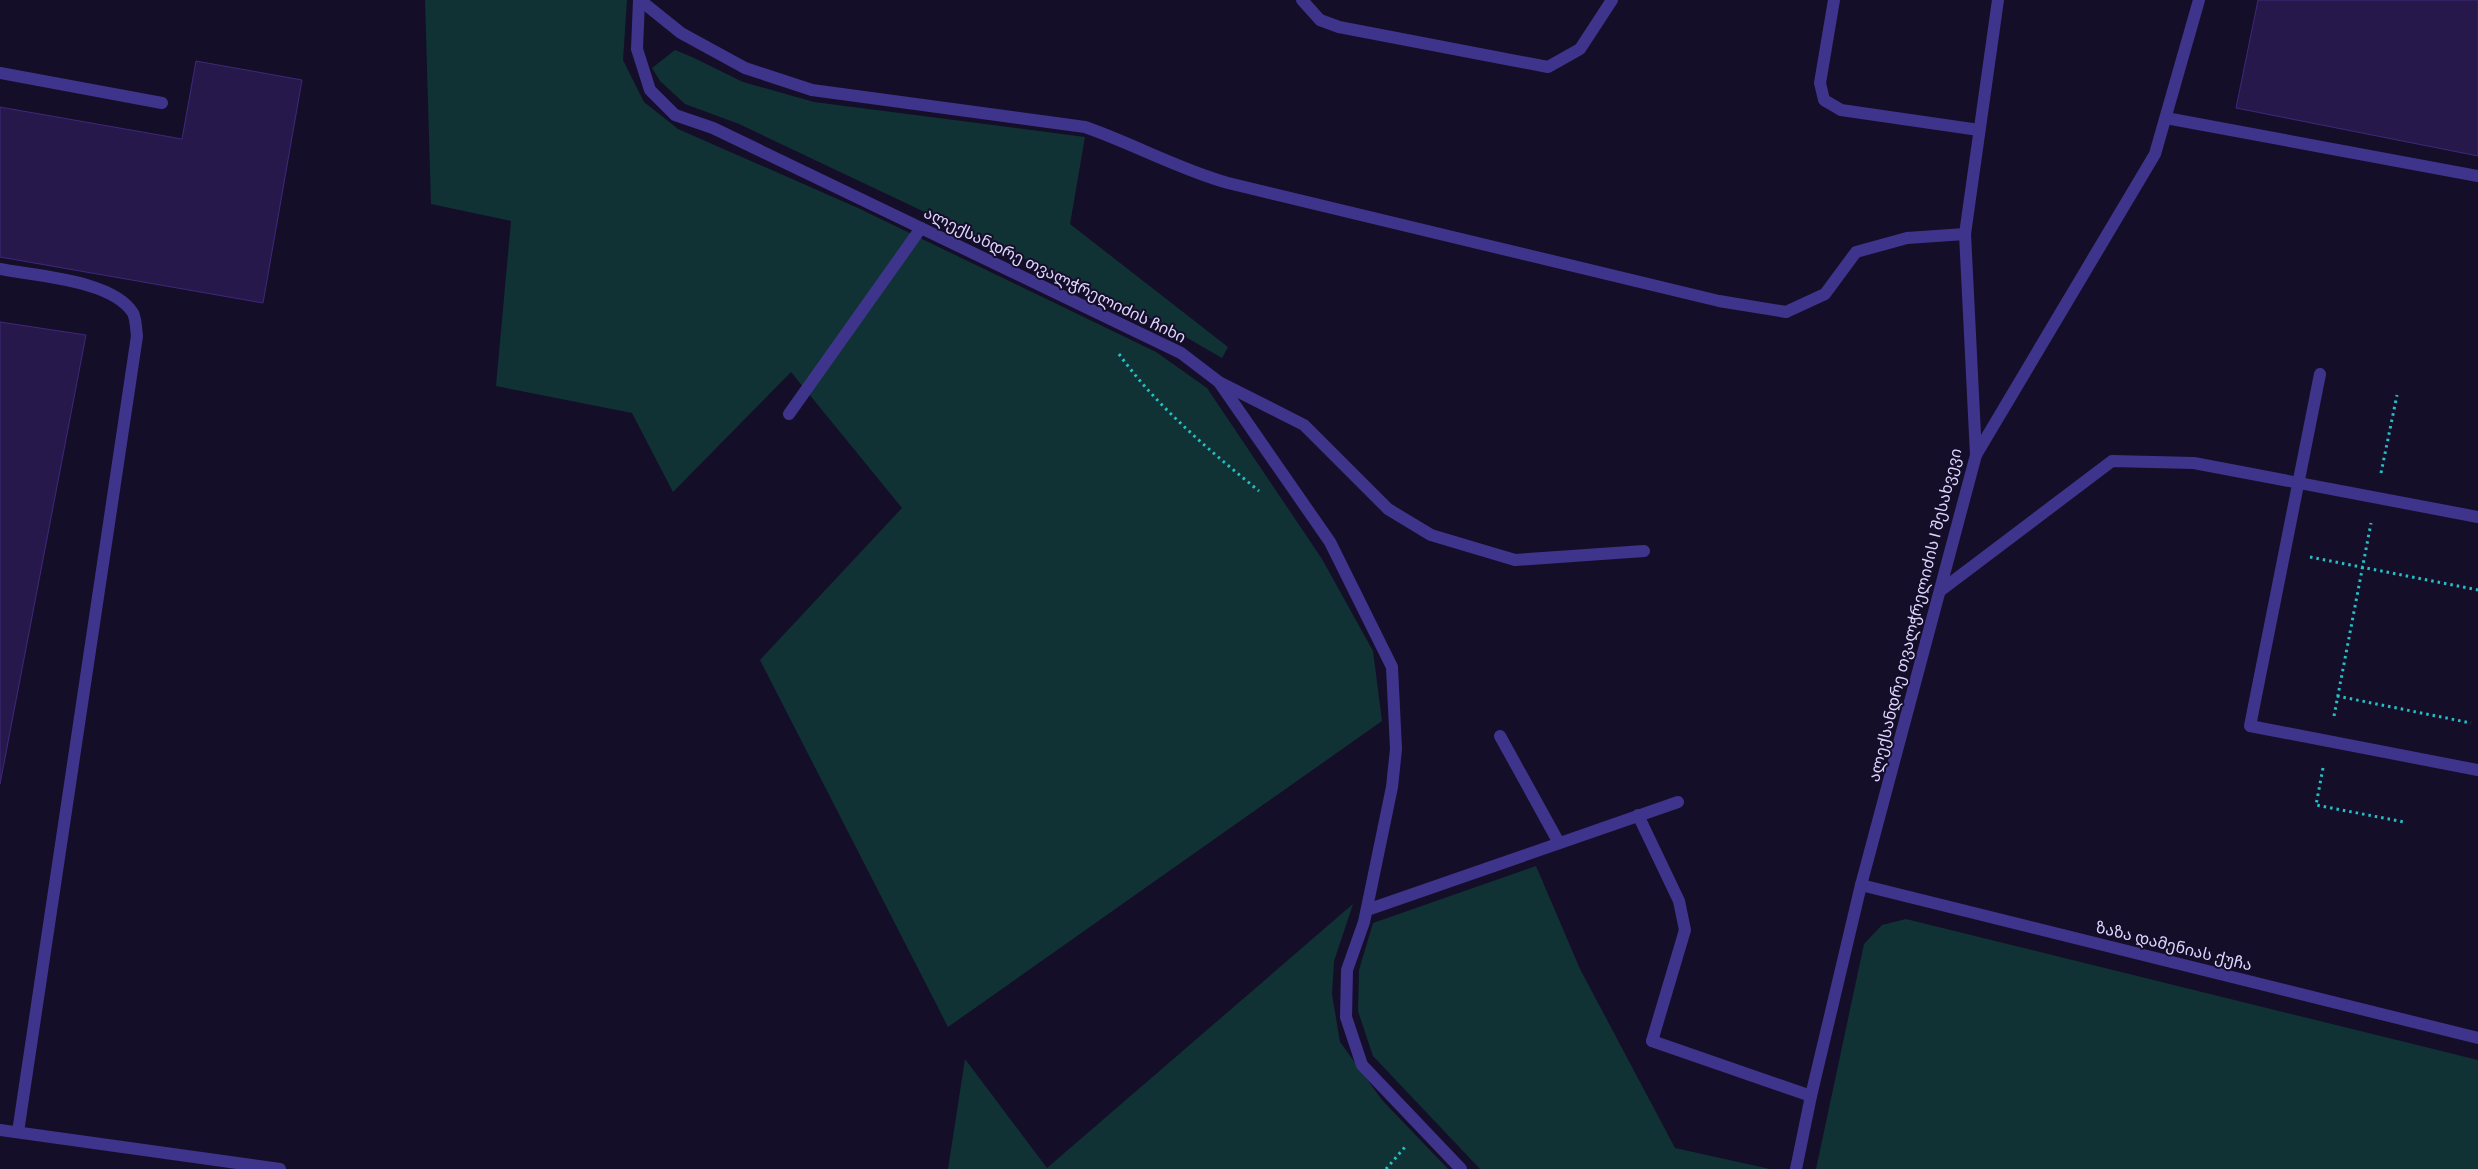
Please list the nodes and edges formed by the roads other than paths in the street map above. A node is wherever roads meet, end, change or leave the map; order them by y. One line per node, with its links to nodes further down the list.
1 (639, 0): 12 (street, ალექსანდრე თვალჭრელიძის ჩიხი); 13 (street)
2 (1302, 0): 3 (street)
3 (1612, 0)
4 (1834, 0): 10 (street)
5 (1998, 0): 10 (street, ალექსანდრე თვალჭრელიძის I შესახვევი)
6 (2199, 0): 9 (street)
7 (0, 73): 8 (street)
8 (162, 103)
9 (2166, 118): 11 (street); 18 (street)
10 (1979, 130): 13 (street, ალექსანდრე თვალჭრელიძის I შესახვევი)
11 (2478, 176)
12 (921, 228): 16 (street, ალექსანდრე თვალჭრელიძის ჩიხი); 17 (street)
13 (1965, 234): 18 (street, ალექსანდრე თვალჭრელიძის I შესახვევი)
14 (0, 269): 33 (street)
15 (2320, 374): 19 (street)
16 (1219, 382): 21 (street); 29 (street, ალექსანდრე თვალჭრელიძის ჩიხი)
17 (789, 414)
18 (1976, 455): 22 (street, ალექსანდრე თვალჭრელიძის I შესახვევი)
19 (2298, 483): 20 (street); 22 (street); 24 (street)
20 (2478, 517)
21 (1644, 550)
22 (1940, 591): 28 (street, ალექსანდრე თვალჭრელიძის I შესახვევი)
23 (1500, 736): 27 (street)
24 (2478, 770)
25 (1678, 802): 26 (street)
26 (1638, 815): 27 (street); 31 (street)
27 (1559, 842): 29 (street)
28 (1862, 885): 30 (street, ზაზა დამენიას ქუჩა); 31 (street, ალექსანდრე თვალჭრელიძის I შესახვევი)
29 (1367, 910): 35 (street, ალექსანდრე თვალჭრელიძის ჩიხი)
30 (2478, 1038)
31 (1811, 1096): 36 (street, ალექსანდრე თვალჭრელიძის I შესახვევი)
32 (0, 1130): 33 (street)
33 (18, 1132): 34 (street)
34 (280, 1169)
35 (1461, 1169)
36 (1796, 1169)

